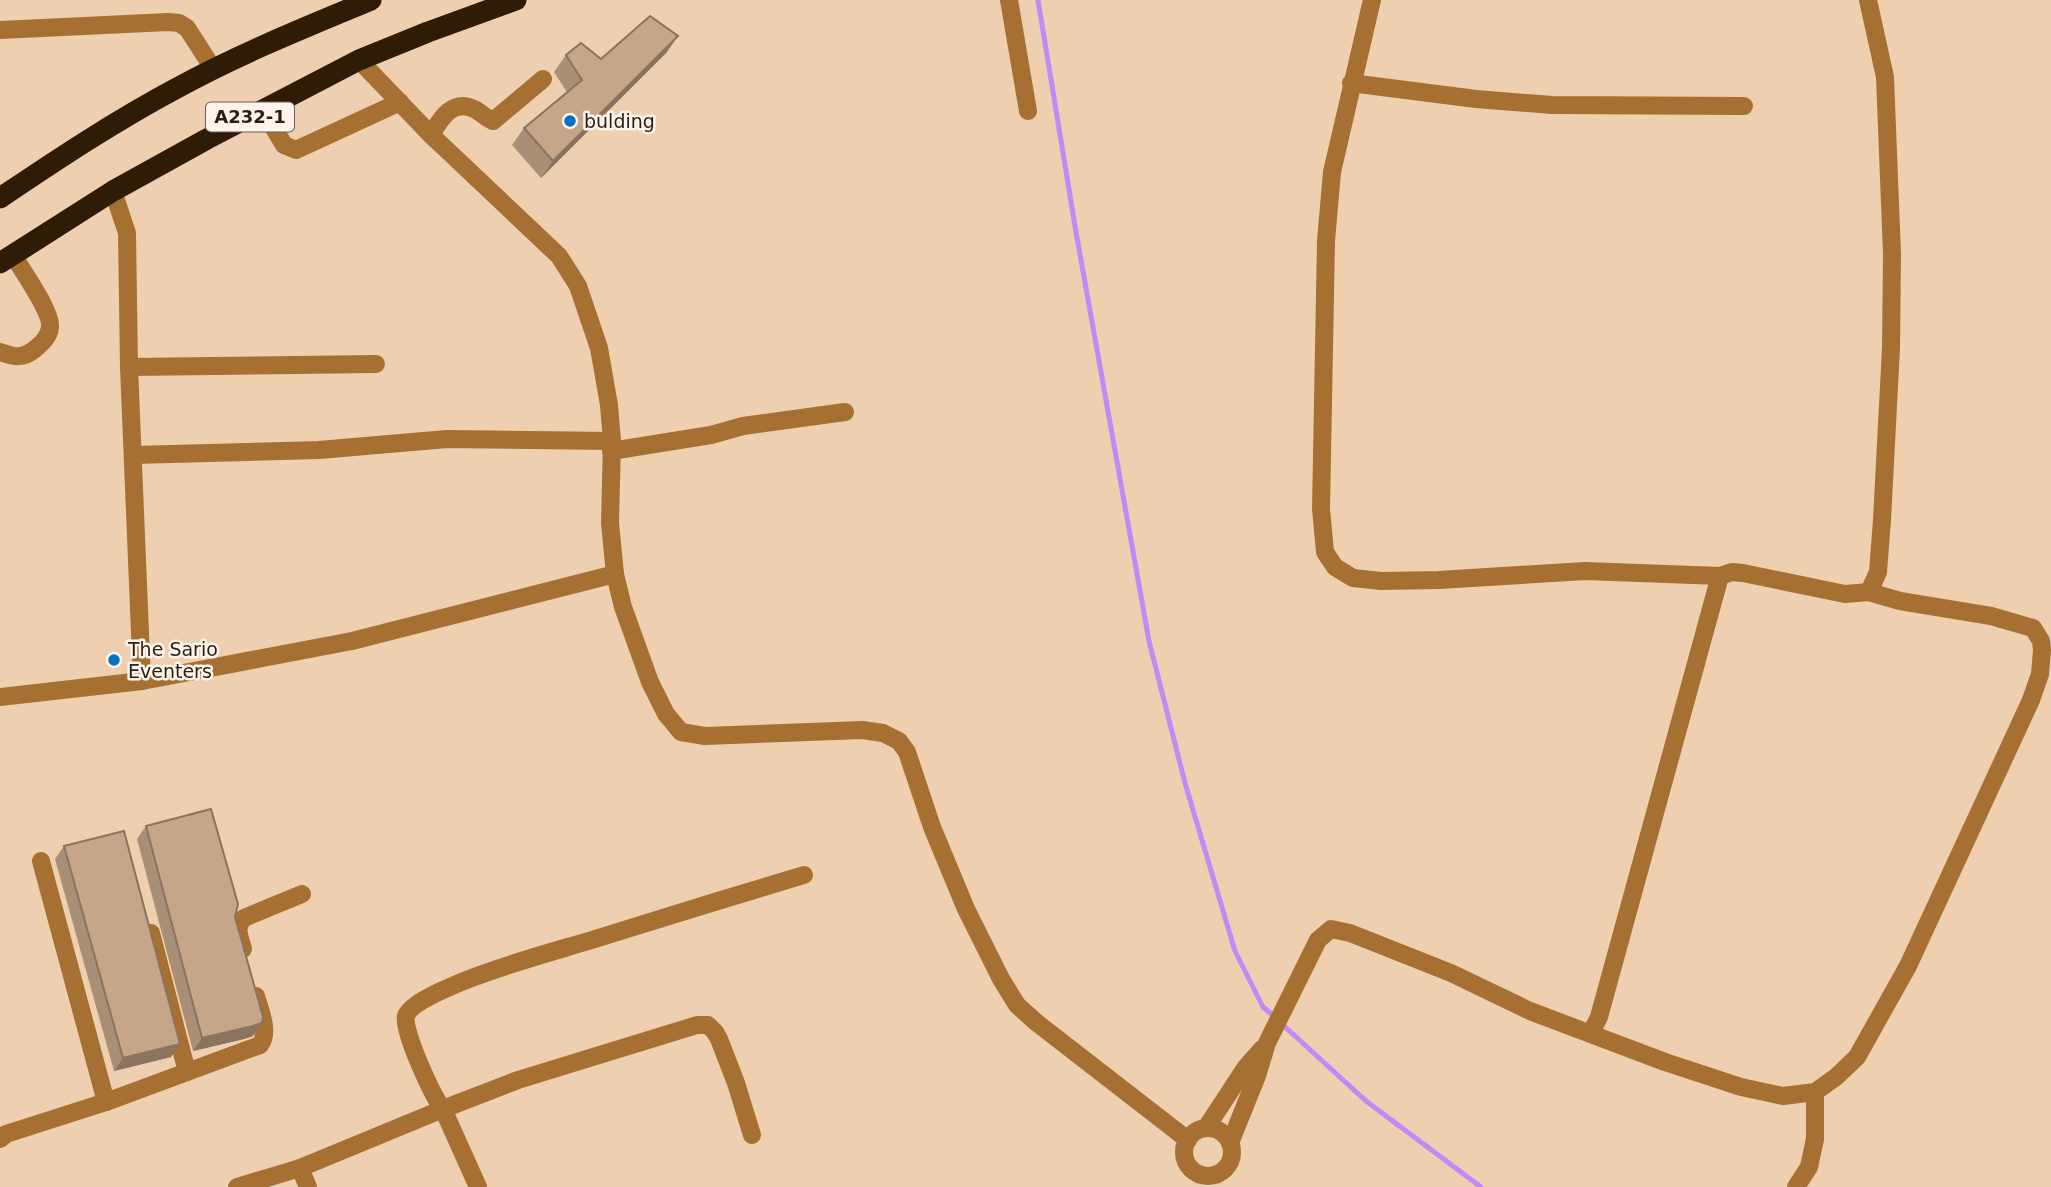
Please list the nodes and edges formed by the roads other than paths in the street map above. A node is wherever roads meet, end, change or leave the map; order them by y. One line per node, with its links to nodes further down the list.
1 (371, 0): 8 (highway, A232-1)
2 (516, 0): 7 (highway, A232-1)
3 (1009, 0): 14 (street)
4 (1372, 0): 10 (street)
5 (1868, 0): 27 (street)
6 (0, 30): 8 (street)
7 (359, 61): 11 (street); 13 (highway, A232-1)
8 (214, 70): 17 (highway, A232-1)
9 (543, 79): 15 (street)
10 (1352, 83): 12 (street); 26 (street)
11 (400, 102): 13 (street); 15 (street)
12 (1744, 106)
13 (263, 110): 16 (highway, A232-1)
14 (1028, 111)
15 (432, 135): 23 (street)
16 (113, 191): 18 (highway, A232-1); 21 (street)
17 (0, 198)
18 (7, 259): 19 (street)
19 (0, 352)
20 (376, 364): 21 (street)
21 (129, 367): 24 (street)
22 (845, 412): 23 (street)
23 (612, 446): 24 (street); 25 (street)
24 (134, 455): 28 (street)
25 (615, 574): 28 (street); 43 (street)
26 (1720, 576): 27 (street); 34 (street)
27 (1869, 592): 37 (street)
28 (142, 681): 29 (street)
29 (0, 697)
30 (41, 861): 38 (street)
31 (804, 875): 39 (street)
32 (302, 894): 36 (street)
33 (146, 916): 36 (street)
34 (1591, 1033): 35 (street); 37 (street)
35 (1267, 1043): 40 (street); 44 (street)
36 (187, 1072): 38 (street)
37 (1815, 1092): 50 (street)
38 (106, 1102): 42 (street)
39 (443, 1109): 41 (street); 45 (street); 49 (street)
40 (1206, 1129): 43 (street); 44 (street)
41 (752, 1135)
42 (0, 1139)
43 (1188, 1140): 46 (street)
44 (1230, 1143): 46 (street)
45 (300, 1168): 47 (street); 48 (street)
46 (1218, 1180)
47 (237, 1187)
48 (308, 1187)
49 (478, 1187)
50 (1796, 1187)

